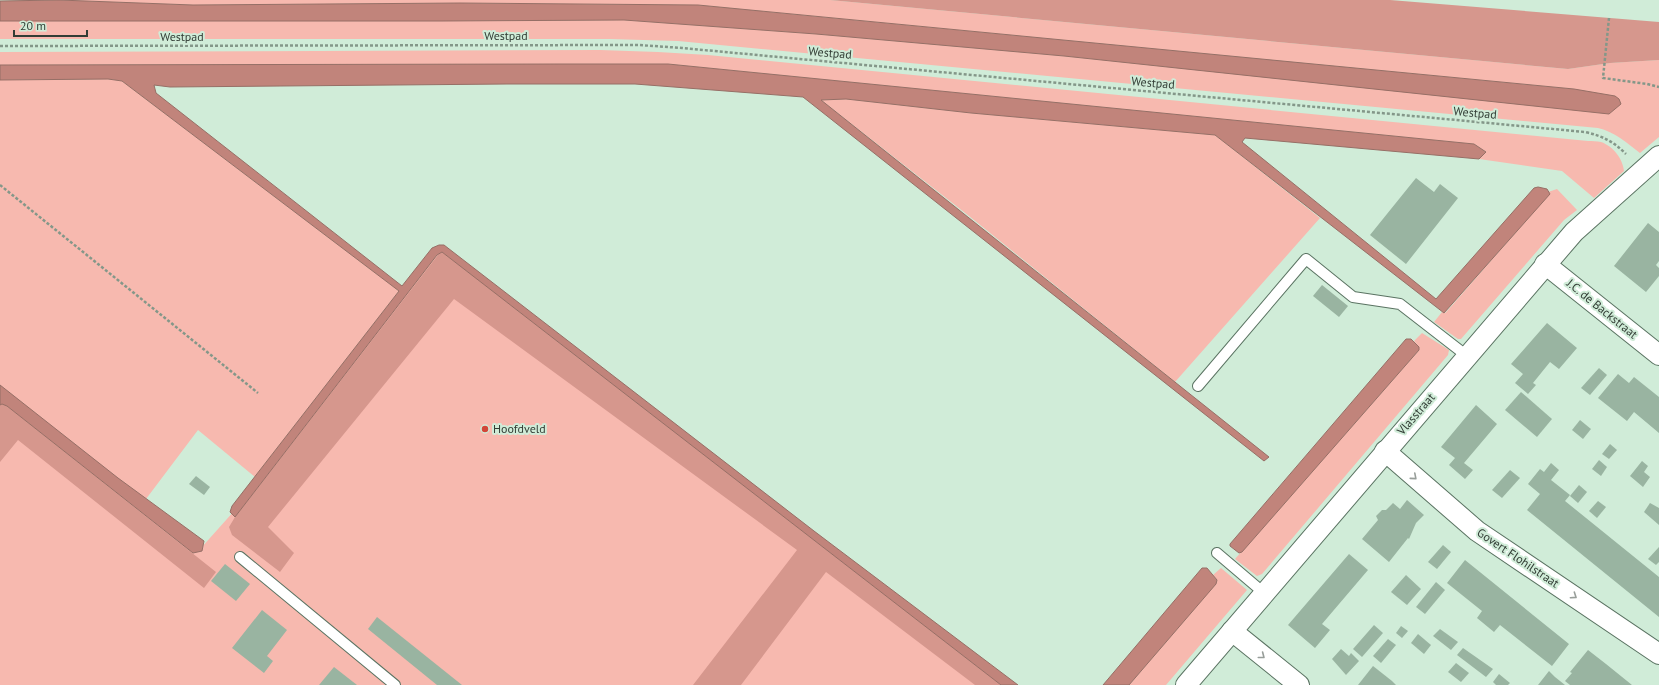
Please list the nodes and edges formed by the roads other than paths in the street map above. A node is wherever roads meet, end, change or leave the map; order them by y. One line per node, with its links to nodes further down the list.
1 (1659, 156): 2 (street, Vlasstraat)
2 (1545, 264): 3 (street, J.C. de Backstraat); 4 (street, Vlasstraat)
3 (1659, 355)
4 (1467, 356): 5 (lane); 6 (street, Vlasstraat)
5 (1198, 386)
6 (1385, 451): 9 (street, Vlasstraat); 11 (street, Govert Flohilstraat, one-way to 11)
7 (1217, 553): 9 (lane)
8 (240, 557): 12 (lane)
9 (1264, 593): 10 (street, Vlasstraat)
10 (1232, 631): 13 (street, Vlasstraat); 14 (street, one-way to 14)
11 (1659, 654)
12 (395, 685)
13 (1186, 685)
14 (1299, 685)

